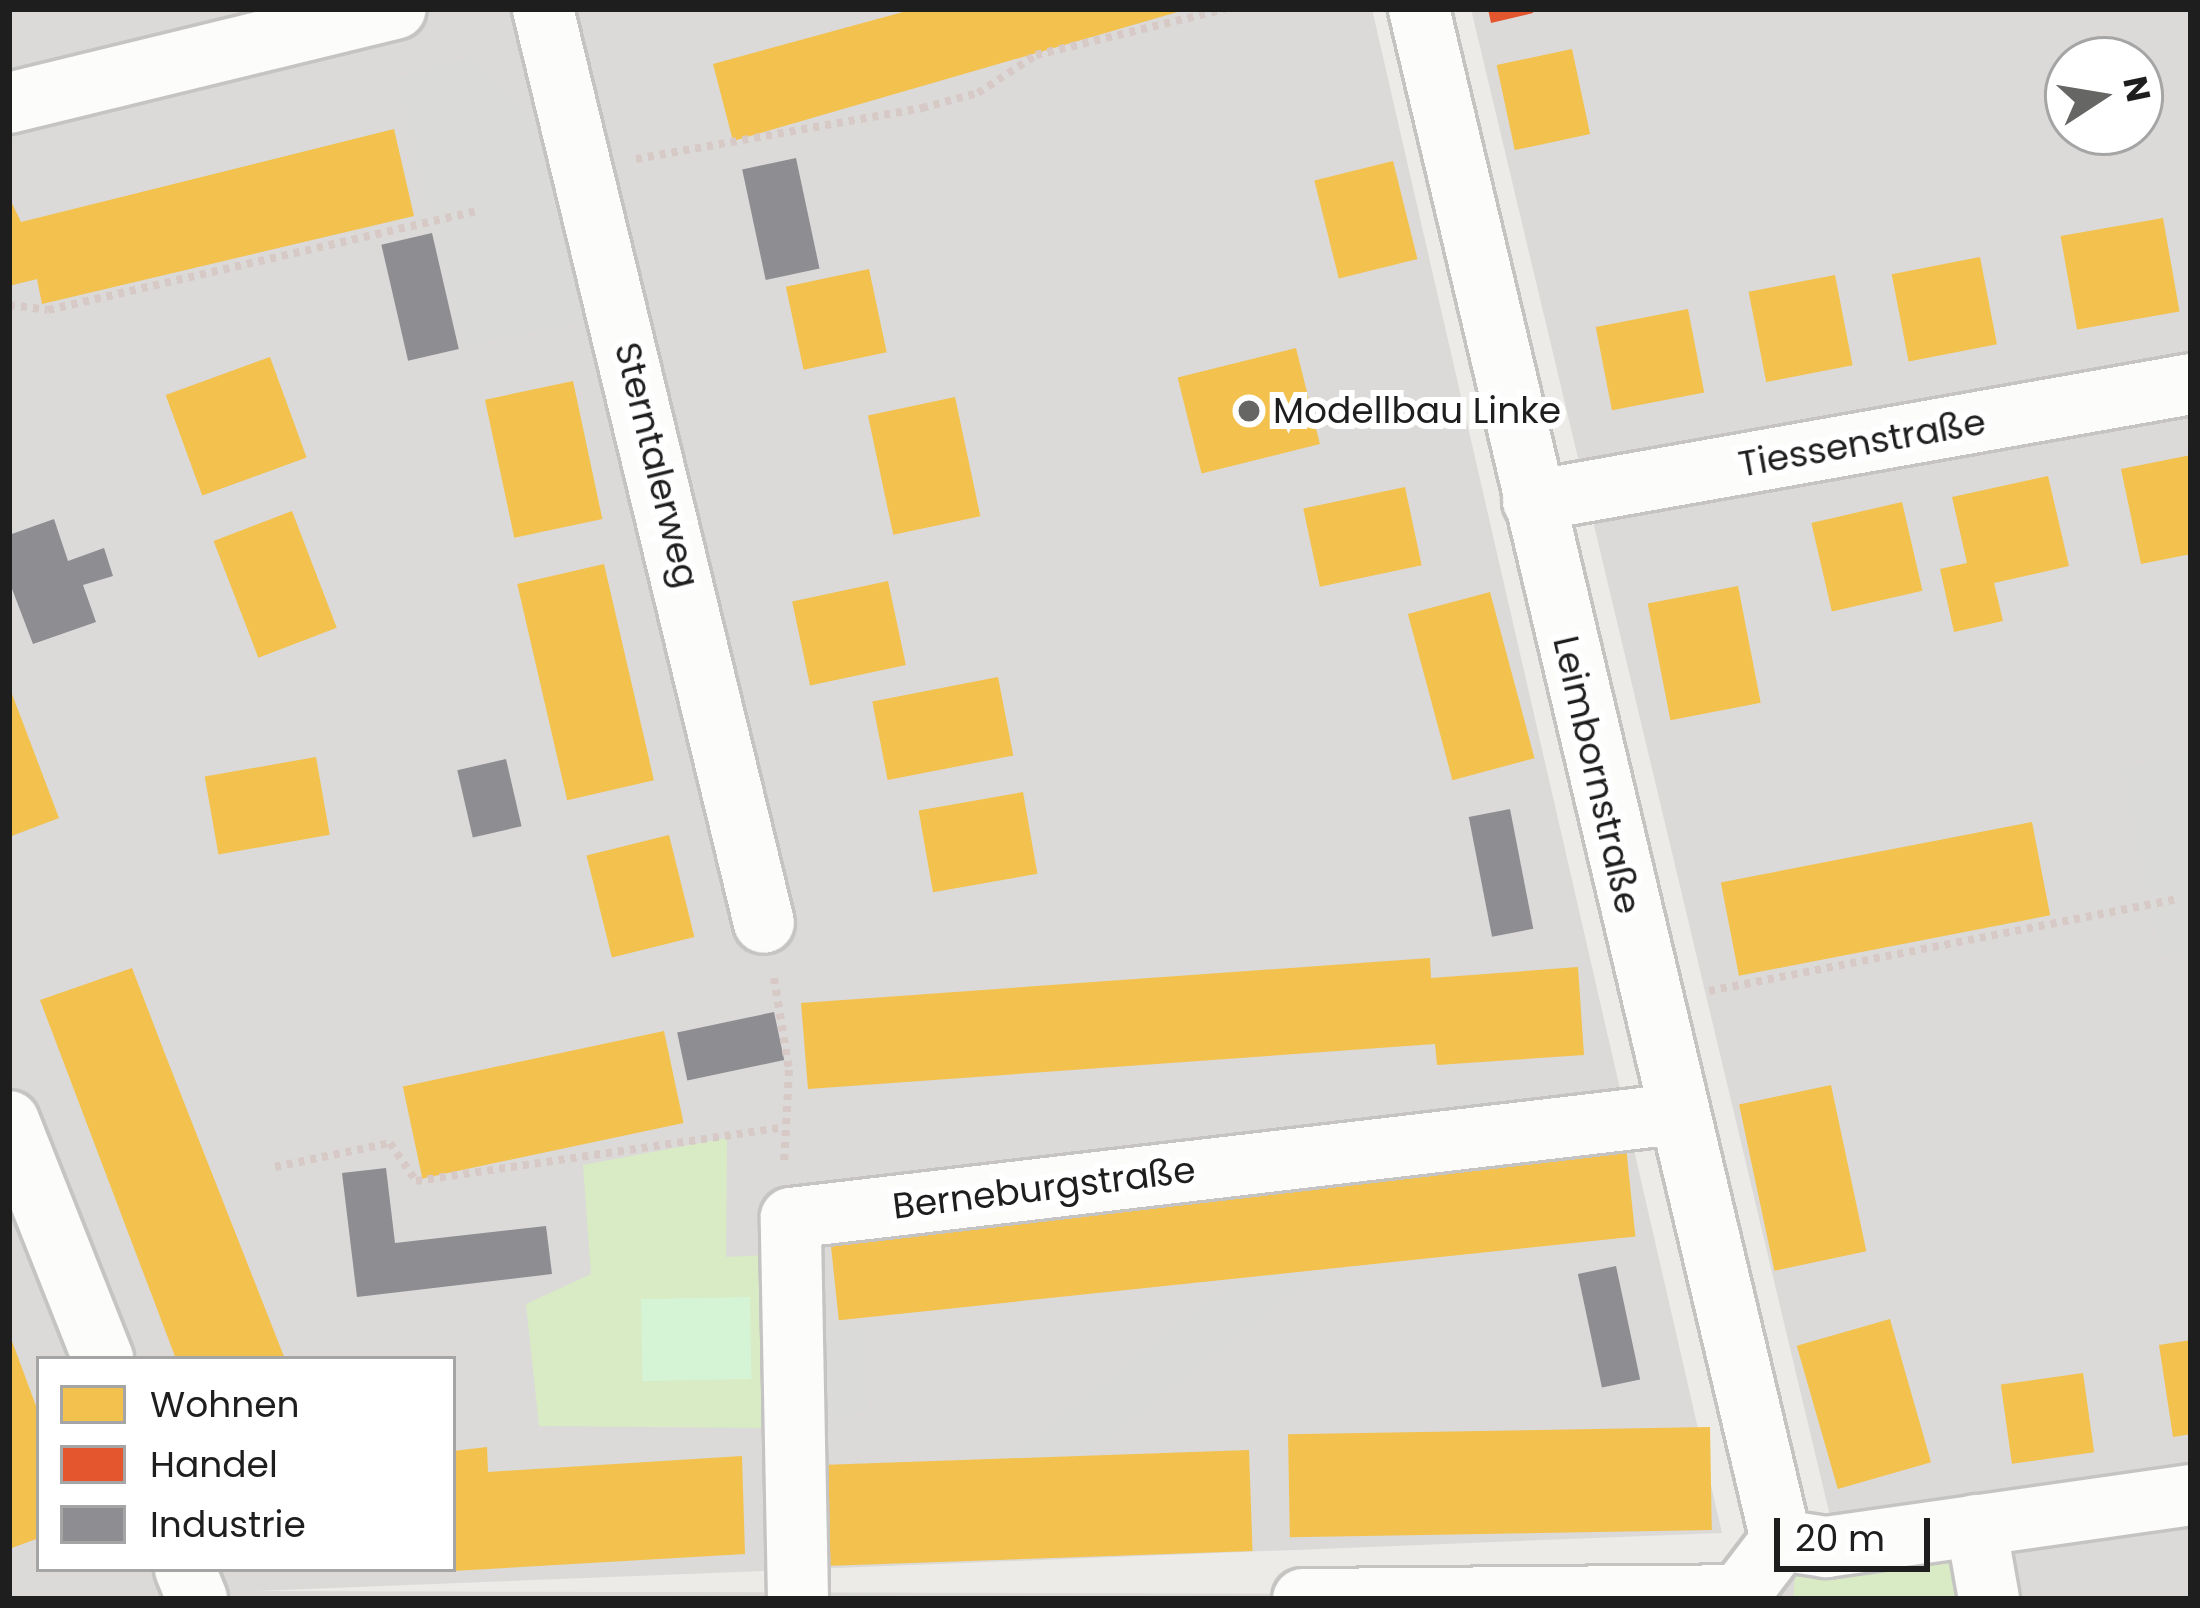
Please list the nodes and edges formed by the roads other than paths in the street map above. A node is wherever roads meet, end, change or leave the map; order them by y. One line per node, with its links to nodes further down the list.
1 (397, 9): 4 (street)
2 (543, 9): 7 (street, Sterntalerweg)
3 (1419, 9): 6 (street, Leimbornstraße)
4 (9, 103)
5 (2191, 384): 6 (street, Tiessenstraße)
6 (1533, 501): 8 (street, Leimbornstraße)
7 (764, 923)
8 (1676, 1114): 13 (street, Leimbornstraße); 14 (street, Berneburgstraße)
9 (9, 1120): 10 (street)
10 (102, 1356)
11 (2191, 1496): 12 (street)
12 (1976, 1525): 13 (street); 16 (street)
13 (1781, 1540): 15 (street)
14 (798, 1599)
15 (1303, 1599)
16 (1989, 1599)

